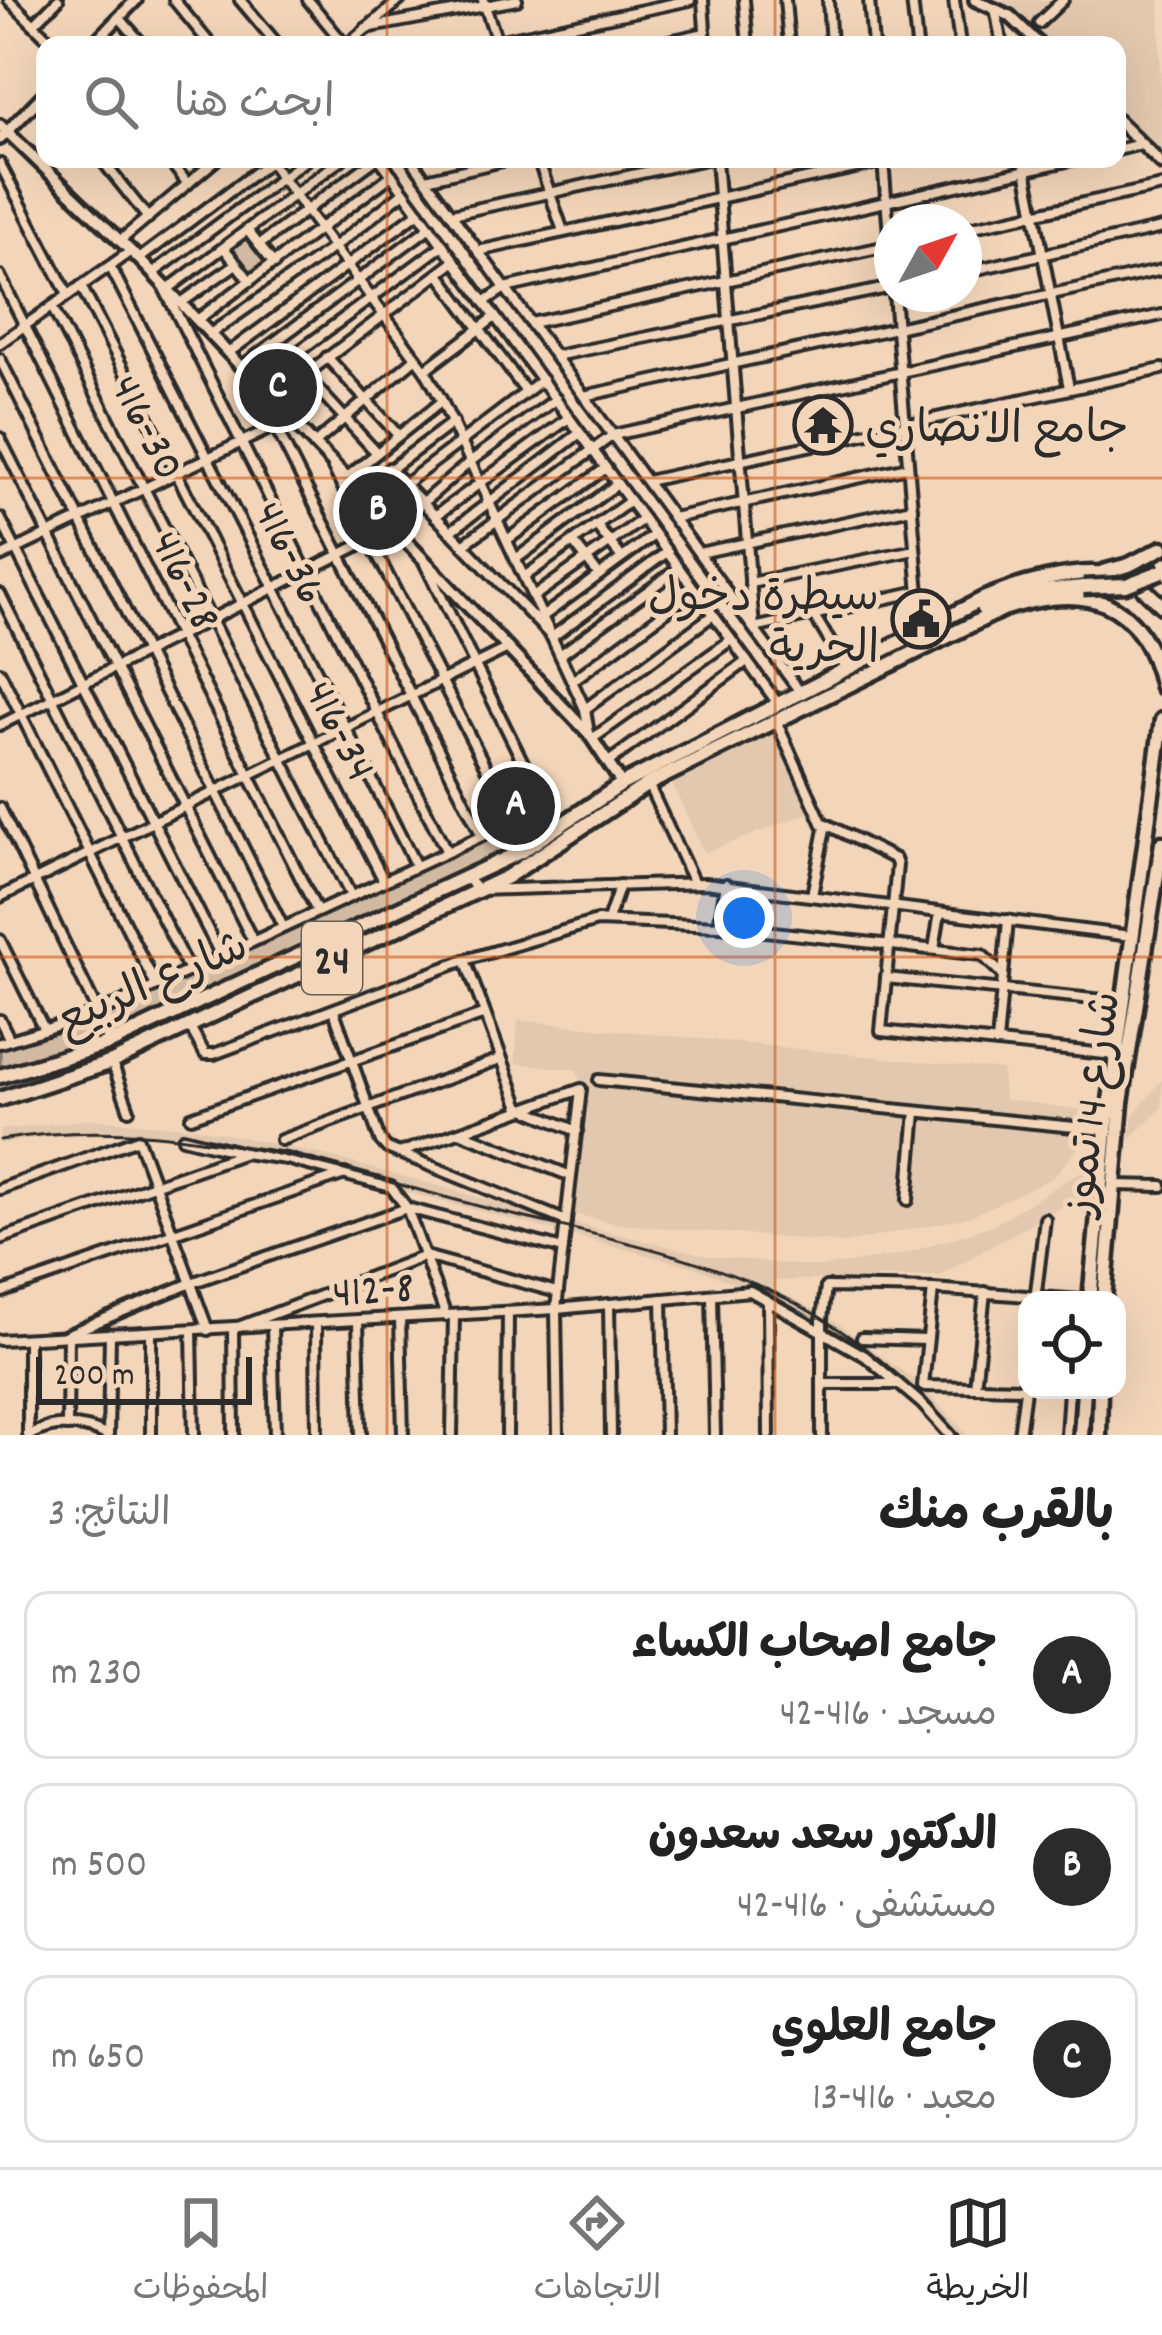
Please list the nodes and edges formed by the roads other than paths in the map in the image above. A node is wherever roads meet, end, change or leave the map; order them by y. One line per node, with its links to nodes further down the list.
1 (9, 0): 25 (street)
2 (58, 0): 25 (street)
3 (136, 0): 23 (street)
4 (174, 0): 31 (street)
5 (240, 0): 32 (street)
6 (308, 0): 33 (street)
7 (377, 0): 22 (street)
8 (400, 0): 22 (street)
9 (517, 0): 20 (street)
10 (690, 0): 36 (street)
11 (703, 0): 27 (street)
12 (745, 0): 39 (street)
13 (785, 0): 40 (street)
14 (828, 0): 41 (street)
15 (869, 0): 42 (street)
16 (912, 0): 43 (street)
17 (954, 0): 44 (street)
18 (975, 0): 21 (street)
19 (1064, 0): 24 (street)
20 (484, 3): 26 (street); 35 (street)
21 (994, 7): 45 (street); 46 (street)
22 (386, 11): 26 (street)
23 (119, 17): 29 (street); 30 (street)
24 (1039, 23)
25 (34, 24): 28 (street)
26 (366, 28): 34 (street)
27 (705, 33): 37 (street); 38 (street)
28 (45, 36)
29 (101, 36)
30 (135, 36)
31 (204, 36)
32 (270, 36)
33 (338, 36)
34 (357, 36)
35 (496, 36)
36 (529, 36)
37 (692, 36)
38 (705, 36)
39 (747, 36)
40 (788, 36)
41 (830, 36)
42 (872, 36)
43 (916, 36)
44 (959, 36)
45 (1000, 36)
46 (1029, 36)
47 (36, 101): 49 (street)
48 (1126, 130): 50 (street)
49 (2, 132): 52 (street)
50 (1141, 144): 51 (street); 54 (street)
51 (1126, 148)
52 (36, 163)
53 (0, 164): 123 (street)
54 (1162, 164)
55 (42, 168): 96 (street)
56 (107, 168): 88 (street)
57 (175, 168): 77 (street)
58 (207, 168): 77 (street)
59 (260, 168): 103 (street)
60 (276, 168): 75 (street)
61 (296, 168): 75 (street)
62 (330, 168): 81 (street)
63 (366, 168): 84 (street)
64 (386, 168): 74 (street)
65 (418, 168): 76 (street)
66 (473, 168): 76 (street)
67 (541, 168): 80 (street)
68 (665, 168): 80 (street)
69 (717, 168): 82 (street)
70 (848, 168): 82 (street)
71 (884, 168): 83 (street)
72 (1035, 168): 73 (street)
73 (1026, 170): 83 (street); 87 (street)
74 (392, 175): 79 (street); 93 (street)
75 (282, 178): 81 (street); 114 (street)
76 (426, 179): 86 (street)
77 (188, 184): 88 (street)
78 (1162, 186): 87 (street)
79 (404, 192): 85 (street); 99 (street)
80 (550, 193): 86 (street); 94 (street)
81 (295, 195): 84 (street); 92 (street)
82 (719, 198): 94 (street); 95 (street)
83 (886, 202): 95 (street)
84 (307, 211): 93 (street); 98 (street)
85 (419, 212): 90 (street); 108 (street)
86 (452, 214): 102 (street)
87 (1035, 214): 89 (street); 104 (street)
88 (148, 218): 96 (street)
89 (982, 225)
90 (430, 227): 97 (street); 115 (street)
91 (1162, 228): 104 (street)
92 (247, 230): 98 (street); 100 (street)
93 (321, 230): 99 (street); 107 (street)
94 (563, 232): 102 (street)
95 (722, 239): 116 (street); 119 (street)
96 (121, 240): 103 (street)
97 (443, 244): 105 (street); 124 (street)
98 (259, 245): 107 (street)
99 (334, 247): 108 (street); 138 (street)
100 (224, 248): 106 (street); 120 (street)
101 (874, 249): 116 (street)
102 (478, 250): 119 (street)
103 (135, 255): 109 (street); 114 (street)
104 (1043, 256): 110 (street); 122 (street)
105 (455, 261): 112 (street); 125 (street)
106 (236, 264): 117 (street); 126 (street)
107 (274, 264): 117 (street)
108 (347, 264): 115 (street); 141 (street)
109 (110, 266): 118 (street); 177 (street, 416-36)
110 (982, 268)
111 (1162, 270): 122 (street)
112 (439, 274): 129 (street); 137 (street)
113 (0, 276): 135 (street, 416-28)
114 (156, 276): 120 (street); 173 (street)
115 (358, 280): 124 (street); 147 (street)
116 (725, 280): 133 (street); 134 (street)
117 (250, 281): 132 (street)
118 (81, 286): 123 (street); 184 (street, 416-34)
119 (505, 288): 125 (street); 134 (street)
120 (168, 290): 126 (street)
121 (874, 293): 133 (street)
122 (1051, 295): 136 (street); 139 (street)
123 (68, 296): 127 (street)
124 (372, 298): 129 (street); 153 (street)
125 (484, 302): 131 (street)
126 (181, 303): 132 (street)
127 (52, 307): 135 (street); 190 (street, 416-30)
128 (895, 312): 136 (street)
129 (384, 314): 143 (street); 145 (street)
130 (1162, 315): 139 (street)
131 (495, 316): 137 (street); 152 (street)
132 (197, 320): 138 (street)
133 (729, 320): 142 (street); 146 (street)
134 (531, 322): 142 (street)
135 (24, 326): 140 (street); 196 (street, 416-28)
136 (897, 328): 146 (street); 150 (street)
137 (480, 330): 149 (street); 155 (street)
138 (210, 334): 141 (street)
139 (1059, 339): 150 (street); 154 (street)
140 (0, 343)
141 (228, 353): 147 (street)
142 (555, 356): 156 (street)
143 (327, 357): 151 (street); 157 (street)
144 (0, 358): 201 (street)
145 (416, 358): 149 (street); 157 (street)
146 (733, 364): 156 (street); 161 (street)
147 (242, 367): 153 (street)
148 (1162, 369): 154 (street)
149 (424, 370): 160 (street)
150 (900, 373): 161 (street); 166 (street)
151 (304, 374): 159 (street); 162 (street)
152 (542, 380): 155 (street); 158 (street)
153 (256, 383): 159 (street)
154 (1069, 388): 166 (street)
155 (526, 392): 172 (street)
156 (584, 396): 170 (street)
157 (365, 398): 162 (street); 169 (street)
158 (556, 399): 163 (street); 180 (street)
159 (272, 400): 164 (street)
160 (442, 401): 165 (street); 169 (street)
161 (736, 409): 170 (street); 178 (street)
162 (343, 418): 174 (street); 176 (street)
163 (569, 418): 168 (street); 186 (street)
164 (290, 419): 167 (street); 174 (street)
165 (453, 422): 172 (street); 182 (street)
166 (904, 424): 178 (street); 181 (street)
167 (275, 426): 173 (street); 220 (street)
168 (580, 433): 175 (street); 194 (street)
169 (397, 434): 176 (street)
170 (613, 435): 175 (street); 187 (street)
171 (0, 438): 207 (street)
172 (460, 440): 180 (street); 188 (street)
173 (241, 442): 177 (street); 228 (street)
174 (314, 445): 179 (street)
175 (593, 450): 183 (street); 203 (street)
176 (376, 452): 185 (street)
177 (208, 458): 184 (street); 233 (street, 416-36)
178 (740, 460): 187 (street); 192 (street)
179 (329, 461): 185 (street); 209 (street)
180 (470, 461): 186 (street); 193 (street)
181 (908, 467): 192 (street); 197 (street)
182 (389, 468): 188 (street); 191 (street)
183 (606, 468): 189 (street); 210 (street)
184 (176, 473): 190 (street); 240 (street, 416-34)
185 (346, 478): 191 (street)
186 (480, 482): 194 (street); 198 (street)
187 (646, 482): 200 (street)
188 (405, 484): 193 (street)
189 (617, 484): 195 (street); 223 (street)
190 (145, 488): 196 (street); 245 (street, 416-30)
191 (359, 493): 205 (street)
192 (743, 500): 200 (street); 214 (street)
193 (421, 501): 198 (street); 205 (street)
194 (489, 501): 203 (street); 206 (street)
195 (630, 501): 202 (street); 204 (street)
196 (113, 503): 201 (street); 248 (street, 416-28)
197 (912, 508): 214 (street); 217 (street)
198 (435, 516): 206 (street)
199 (0, 518): 216 (street)
200 (673, 518): 219 (street)
201 (80, 519): 207 (street); 252 (street)
202 (643, 519): 208 (street); 212 (street)
203 (497, 520): 210 (street); 213 (street)
204 (596, 525): 211 (street); 212 (street)
205 (393, 528): 209 (street); 225 (street)
206 (450, 532): 213 (street)
207 (48, 534): 216 (street); 256 (street)
208 (654, 535): 218 (street); 222 (street)
209 (369, 540): 220 (street); 259 (street)
210 (507, 540): 223 (street)
211 (573, 542): 224 (street); 230 (street)
212 (610, 542): 222 (street); 224 (street)
213 (463, 545): 249 (street)
214 (747, 545): 219 (street); 232 (street)
215 (1162, 548): 231 (main road)
216 (16, 550): 221 (street); 261 (street)
217 (915, 550): 232 (street); 236 (street)
218 (667, 552): 226 (street); 249 (street)
219 (699, 553): 246 (street)
220 (340, 555): 228 (street); 264 (street)
221 (0, 557)
222 (622, 558): 229 (street)
223 (516, 559): 230 (street)
224 (586, 560): 229 (street); 238 (street)
225 (424, 562): 251 (street); 255 (street)
226 (679, 568): 235 (street); 253 (street)
227 (1162, 571): 257 (main road, bridge)
228 (306, 572): 233 (street); 268 (street)
229 (599, 575): 244 (street)
230 (524, 577): 238 (street)
231 (1115, 580): 239 (main road, شارع الربيع); 247 (main road, شارع الربيع / 24)
232 (750, 583): 246 (street)
233 (274, 588): 240 (street); 273 (street, 416-36)
234 (1144, 589): 241 (main road)
235 (694, 590): 243 (street); 260 (street)
236 (919, 591): 242 (street); 247 (street)
237 (0, 594): 265 (street)
238 (533, 597): 244 (street)
239 (1092, 600): 262 (main road); 271 (main road, شارع الربيع / 24)
240 (242, 604): 245 (street); 275 (street, 416-34)
241 (1162, 605)
242 (812, 612): 246 (street); 257 (street)
243 (713, 615): 250 (street); 267 (street)
244 (542, 617): 249 (street)
245 (211, 620): 248 (street); 277 (street, 416-30)
246 (754, 628): 263 (street)
247 (922, 630): 257 (main road, شارع الربيع / 24)
248 (179, 636): 252 (street); 279 (street, 416-28)
249 (552, 637): 253 (street)
250 (731, 640): 254 (street); 274 (street)
251 (508, 648): 255 (street); 274 (street)
252 (146, 652): 256 (street); 283 (street)
253 (560, 655): 260 (street)
254 (747, 661): 266 (street); 278 (street)
255 (476, 664): 259 (street); 285 (street)
256 (115, 668): 261 (street); 284 (street)
257 (851, 668): 263 (main road, شارع الربيع / 24)
258 (0, 673): 269 (street)
259 (441, 681): 264 (street); 287 (street)
260 (572, 681): 267 (street)
261 (84, 683): 265 (street); 288 (street)
262 (1162, 687)
263 (801, 693): 266 (main road, شارع الربيع / 24)
264 (411, 696): 268 (street); 291 (street)
265 (52, 699): 269 (street); 292 (street)
266 (778, 705): 281 (main road, شارع الربيع / 24)
267 (585, 709): 274 (street)
268 (377, 712): 273 (street); 294 (street)
269 (21, 715): 272 (street); 295 (street)
270 (1162, 720): 276 (main road, شارع 14 تموز)
271 (776, 721): 282 (main road, شارع الربيع / 24); 289 (street)
272 (0, 725)
273 (346, 728): 275 (street); 296 (street, 416-36)
274 (591, 737): 278 (street)
275 (314, 743): 277 (street); 299 (street, 416-34)
276 (1160, 752): 314 (main road, شارع 14 تموز)
277 (282, 759): 279 (street); 304 (street, 416-30)
278 (610, 761): 281 (street)
279 (249, 775): 283 (street); 308 (street, 416-28)
280 (1162, 776): 325 (main road)
281 (622, 784): 290 (main road, شارع الربيع / 24)
282 (648, 784): 300 (street); 303 (main road, شارع الربيع / 24)
283 (215, 791): 284 (street); 313 (street)
284 (185, 806): 288 (street); 316 (street)
285 (547, 806): 287 (street); 290 (street)
286 (0, 808): 298 (street)
287 (513, 821): 291 (street)
288 (153, 822): 292 (street); 319 (street)
289 (822, 822): 305 (street); 307 (street)
290 (556, 829): 297 (main road, شارع الربيع / 24)
291 (482, 836): 294 (street)
292 (122, 837): 295 (street); 321 (street)
293 (1162, 843): 358 (main road, شارع 14 تموز)
294 (447, 852): 296 (street)
295 (90, 853): 298 (street); 324 (street)
296 (416, 866): 299 (street)
297 (465, 877): 303 (street); 336 (main road, شارع الربيع / 24)
298 (34, 880): 306 (street); 329 (street)
299 (384, 881): 304 (street)
300 (694, 883): 301 (street); 302 (street)
301 (725, 884): 305 (street); 312 (street)
302 (620, 885): 303 (street); 310 (street)
303 (478, 890): 332 (main road, شارع الربيع / 24)
304 (351, 896): 308 (street)
305 (812, 896): 307 (street)
306 (0, 897)
307 (893, 907): 309 (street); 317 (street)
308 (317, 911): 313 (street)
309 (940, 913): 311 (street); 318 (street)
310 (608, 920): 312 (street); 320 (street)
311 (1008, 920): 314 (street); 322 (street)
312 (719, 926): 317 (street)
313 (283, 927): 316 (street)
314 (1132, 936): 325 (main road, شارع 14 تموز)
315 (0, 940): 333 (street)
316 (253, 941): 319 (street)
317 (890, 945): 318 (street); 323 (street)
318 (934, 949): 322 (street)
319 (221, 956): 321 (street)
320 (465, 960): 328 (street); 330 (street)
321 (189, 970): 324 (street)
322 (1003, 975): 326 (street)
323 (886, 978): 326 (street); 335 (street)
324 (156, 986): 329 (street)
325 (1125, 987): 327 (main road, شارع 14 تموز)
326 (1002, 990): 327 (street); 335 (street)
327 (1123, 1002): 337 (main road, شارع 14 تموز)
328 (334, 1011): 332 (street); 339 (street)
329 (98, 1012): 333 (street); 336 (street)
330 (485, 1014): 338 (street); 339 (street)
331 (0, 1020): 334 (street)
332 (189, 1025): 340 (main road, شارع الربيع / 24)
333 (44, 1029): 334 (street)
334 (5, 1042)
335 (997, 1043): 337 (street)
336 (108, 1044): 341 (main road, شارع الربيع / 24)
337 (1115, 1055): 349 (main road, شارع 14 تموز)
338 (500, 1059): 344 (street); 345 (street)
339 (353, 1060): 344 (street); 348 (street)
340 (112, 1062): 343 (main road, شارع الربيع / 24); 346 (street)
341 (0, 1076)
342 (598, 1080): 347 (street)
343 (0, 1099)
344 (369, 1107): 353 (street); 354 (street)
345 (520, 1107): 350 (street); 350 (street); 351 (street)
346 (129, 1110)
347 (916, 1112): 349 (street); 362 (street)
348 (191, 1117)
349 (1106, 1130): 373 (main road, شارع 14 تموز)
350 (578, 1131): 357 (street)
351 (461, 1132): 354 (street); 357 (street)
352 (183, 1138): 355 (street)
353 (281, 1140)
354 (400, 1153): 365 (street)
355 (244, 1154): 356 (street); 359 (street)
356 (345, 1174): 363 (street); 366 (street)
357 (571, 1177): 365 (street)
358 (1113, 1184): 360 (street); 374 (main road, شارع 14 تموز)
359 (155, 1185): 361 (street); 366 (street); 367 (street)
360 (1162, 1186)
361 (0, 1189)
362 (908, 1200)
363 (407, 1208): 368 (street); 369 (street); 370 (street)
364 (1045, 1219): 372 (street)
365 (566, 1221): 368 (street)
366 (173, 1234): 370 (street); 377 (street)
367 (0, 1239)
368 (562, 1249): 375 (street)
369 (424, 1256): 375 (street); 385 (street); 390 (street)
370 (191, 1283): 391 (street); 396 (street)
371 (933, 1289): 376 (street); 393 (street); 400 (street)
372 (1037, 1291)
373 (1087, 1291)
374 (1105, 1291)
375 (557, 1292): 383 (street)
376 (985, 1292): 379 (street); 403 (street)
377 (0, 1294)
378 (712, 1294): 380 (street, 412-8); 381 (street, 412-8); 424 (street)
379 (1018, 1297)
380 (662, 1299): 382 (street, 412-8); 423 (street)
381 (768, 1300): 393 (street); 425 (street)
382 (609, 1304): 383 (street, 412-8); 422 (street)
383 (556, 1309): 384 (street, 412-8); 421 (street)
384 (508, 1312): 385 (street, 412-8); 420 (street)
385 (450, 1315): 386 (street, 412-8); 419 (street)
386 (400, 1318): 387 (street, 412-8); 418 (street)
387 (358, 1321): 388 (street, 412-8); 417 (street)
388 (316, 1324): 389 (street, 412-8); 416 (street)
389 (272, 1326): 390 (street, 412-8); 415 (street)
390 (233, 1329): 391 (street, 412-8); 414 (street)
391 (208, 1330): 392 (street, 412-8)
392 (192, 1331): 394 (street, 412-8); 413 (street)
393 (823, 1331): 401 (street); 402 (street)
394 (152, 1334): 395 (street, 412-8); 412 (street)
395 (110, 1336): 396 (street, 412-8); 411 (street)
396 (63, 1337): 399 (street, 412-8); 409 (street)
397 (862, 1338): 400 (street)
398 (0, 1340): 399 (street, 412-8)
399 (28, 1340): 410 (street)
400 (927, 1340): 403 (street)
401 (823, 1384): 402 (street); 426 (street)
402 (898, 1384): 427 (street)
403 (974, 1387): 404 (street)
404 (1018, 1388)
405 (1024, 1399): 428 (street)
406 (1068, 1399): 429 (street)
407 (1083, 1399): 430 (main road)
408 (1100, 1399): 431 (main road)
409 (68, 1426): 410 (street); 411 (street)
410 (29, 1435)
411 (107, 1435)
412 (151, 1435)
413 (194, 1435)
414 (234, 1435)
415 (275, 1435)
416 (317, 1435)
417 (361, 1435)
418 (403, 1435)
419 (452, 1435)
420 (506, 1435)
421 (558, 1435)
422 (611, 1435)
423 (665, 1435)
424 (715, 1435)
425 (770, 1435)
426 (822, 1435)
427 (950, 1435)
428 (1019, 1435)
429 (1066, 1435)
430 (1081, 1435)
431 (1099, 1435)

